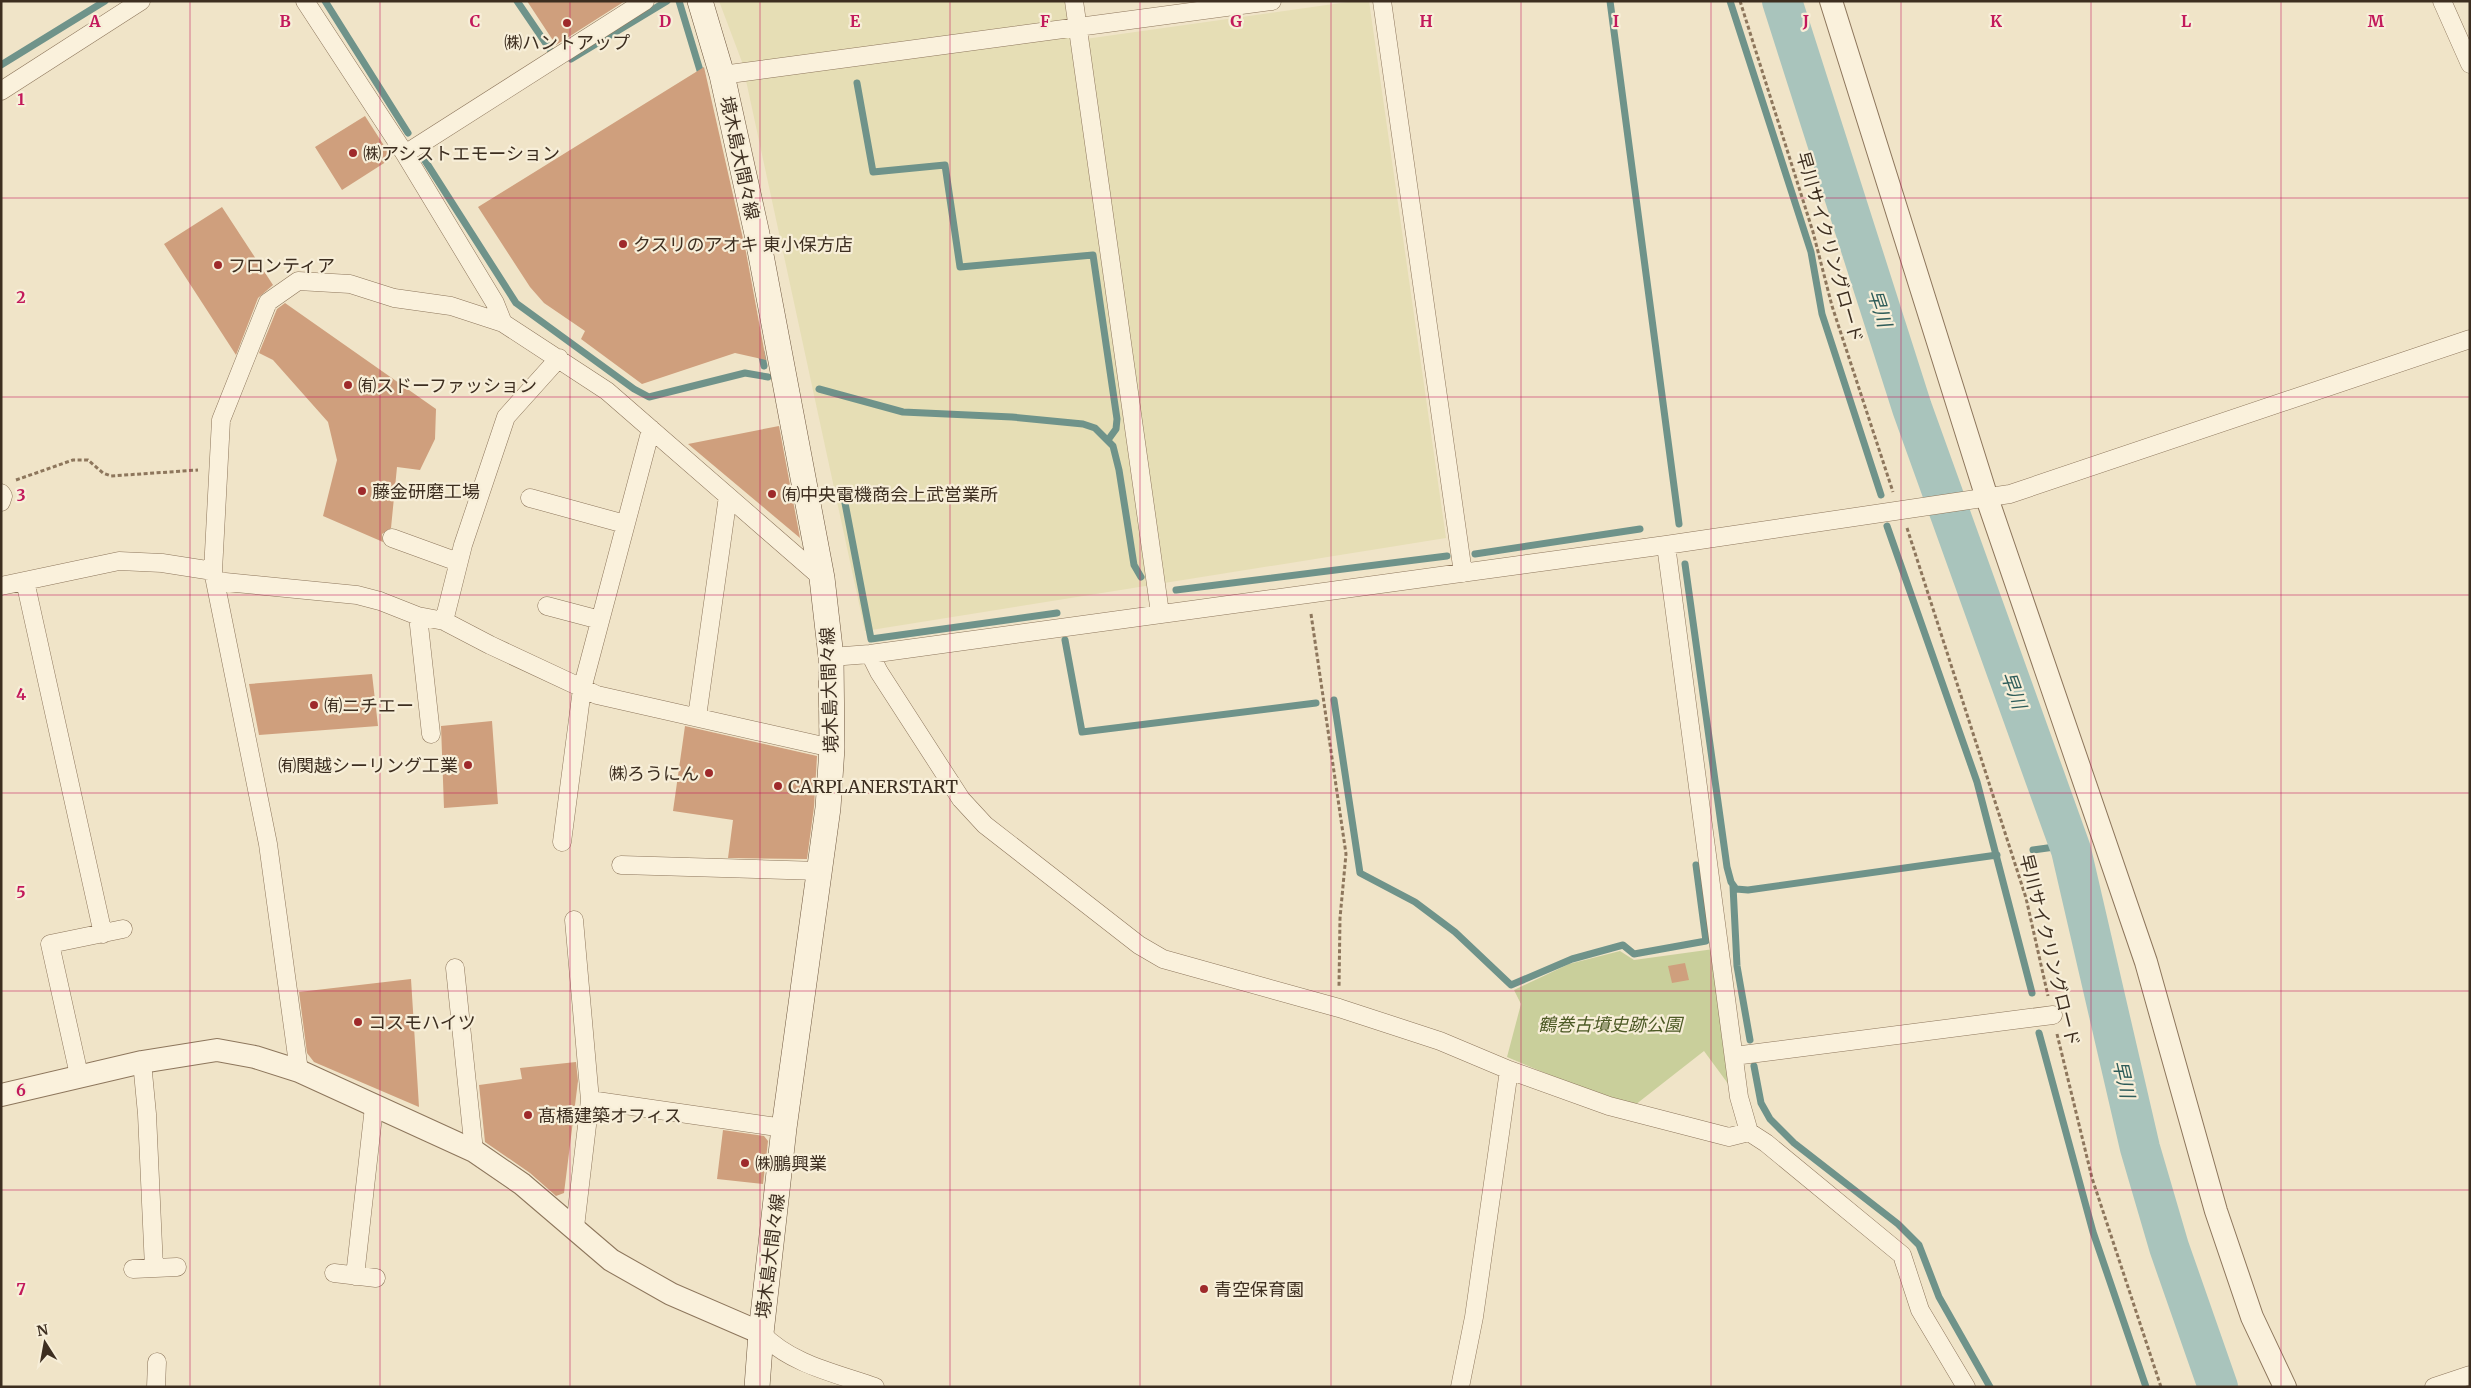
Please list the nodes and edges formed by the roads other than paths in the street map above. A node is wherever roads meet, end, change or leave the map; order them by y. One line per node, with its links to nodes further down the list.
1 (141, 1): 13 (street)
2 (305, 1): 14 (street)
3 (645, 1): 14 (street)
4 (1074, 1): 10 (street)
5 (1272, 1): 10 (street)
6 (1382, 1): 28 (street)
7 (1831, 1): 22 (street)
8 (2442, 1): 11 (street)
9 (703, 6): 12 (main road, 境木島大間々線)
10 (1078, 28): 12 (street); 34 (street)
11 (2470, 64)
12 (722, 75): 30 (main road, 境木島大間々線)
13 (1, 90)
14 (405, 154): 15 (street)
15 (503, 323): 17 (street); 29 (street)
16 (2470, 339): 22 (street)
17 (559, 358): 18 (street); 27 (street)
18 (651, 429): 20 (street); 24 (street)
19 (6, 487): 23 (street)
20 (728, 496): 30 (street); 41 (street)
21 (530, 498): 24 (street)
22 (1982, 498): 26 (street); 78 (street)
23 (1, 502)
24 (625, 524): 36 (street)
25 (392, 538): 27 (street)
26 (1666, 545): 28 (street); 52 (street)
27 (458, 562): 37 (street)
28 (1463, 573): 34 (street)
29 (214, 576): 31 (street); 35 (street); 55 (street)
30 (822, 578): 39 (main road, 境木島大間々線)
31 (25, 581): 32 (street); 49 (street)
32 (1, 586)
33 (547, 606): 36 (street)
34 (1160, 613): 38 (street)
35 (418, 616): 37 (street); 42 (street)
36 (600, 620): 40 (street)
37 (444, 621): 40 (street)
38 (870, 654): 39 (street); 54 (street)
39 (831, 657): 43 (main road, 境木島大間々線)
40 (582, 689): 41 (street); 44 (street)
41 (697, 717): 43 (street)
42 (431, 734)
43 (832, 748): 46 (main road, 境木島大間々線)
44 (562, 842)
45 (621, 866): 46 (street)
46 (820, 871): 60 (main road, 境木島大間々線)
47 (574, 920): 58 (street)
48 (122, 929): 49 (street)
49 (103, 934): 56 (street)
50 (456, 968): 62 (street)
51 (2053, 1015): 52 (street)
52 (1734, 1056): 61 (street)
53 (142, 1062): 55 (street); 56 (street); 65 (street)
54 (1509, 1070): 61 (street); 76 (street)
55 (299, 1071): 59 (street)
56 (79, 1075): 57 (street)
57 (1, 1095)
58 (590, 1100): 60 (street); 63 (street)
59 (374, 1107): 62 (street); 68 (street)
60 (784, 1128): 70 (main road, 境木島大間々線)
61 (1749, 1132): 77 (street)
62 (474, 1151): 63 (street)
63 (575, 1227): 70 (street)
64 (177, 1267): 65 (street)
65 (154, 1268): 66 (street)
66 (133, 1269)
67 (334, 1273): 68 (street)
68 (355, 1276): 69 (street)
69 (376, 1278)
70 (761, 1333): 74 (main road, 境木島大間々線); 75 (street)
71 (157, 1362): 73 (street)
72 (2470, 1375): 79 (street)
73 (156, 1387)
74 (757, 1387)
75 (875, 1387)
76 (1460, 1387)
77 (1966, 1387)
78 (2285, 1387)
79 (2434, 1387)

